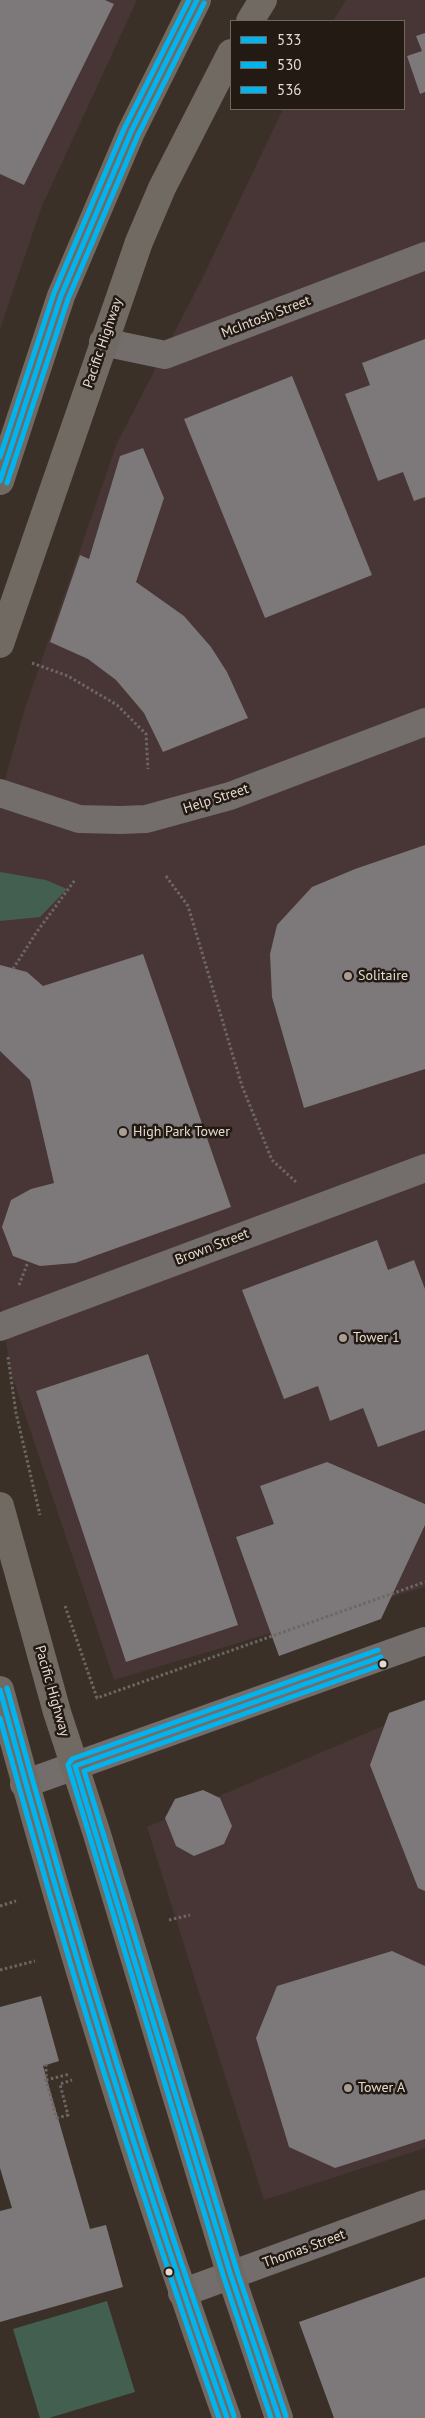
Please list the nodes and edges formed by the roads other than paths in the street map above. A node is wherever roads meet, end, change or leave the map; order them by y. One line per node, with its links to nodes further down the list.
1 (197, 0): 7 (highway)
2 (263, 0): 3 (highway)
3 (251, 20)
4 (230, 56): 6 (highway, Pacific Highway)
5 (425, 256): 6 (street, McIntosh Street)
6 (103, 342): 8 (highway, Pacific Highway)
7 (0, 481)
8 (0, 644)
9 (425, 722): 10 (street, Help Street)
10 (0, 792)
11 (425, 1168): 12 (street, Brown Street)
12 (2, 1326)
13 (0, 1506): 16 (highway, Pacific Highway)
14 (425, 1641): 16 (street)
15 (0, 1690): 17 (highway)
16 (75, 1766): 17 (street); 19 (highway, Pacific Highway)
17 (24, 1784): 20 (highway)
18 (425, 2204): 19 (street, Thomas Street)
19 (231, 2276): 20 (street, Thomas Street); 22 (highway, Pacific Highway)
20 (182, 2293): 21 (highway)
21 (227, 2418)
22 (280, 2418)

